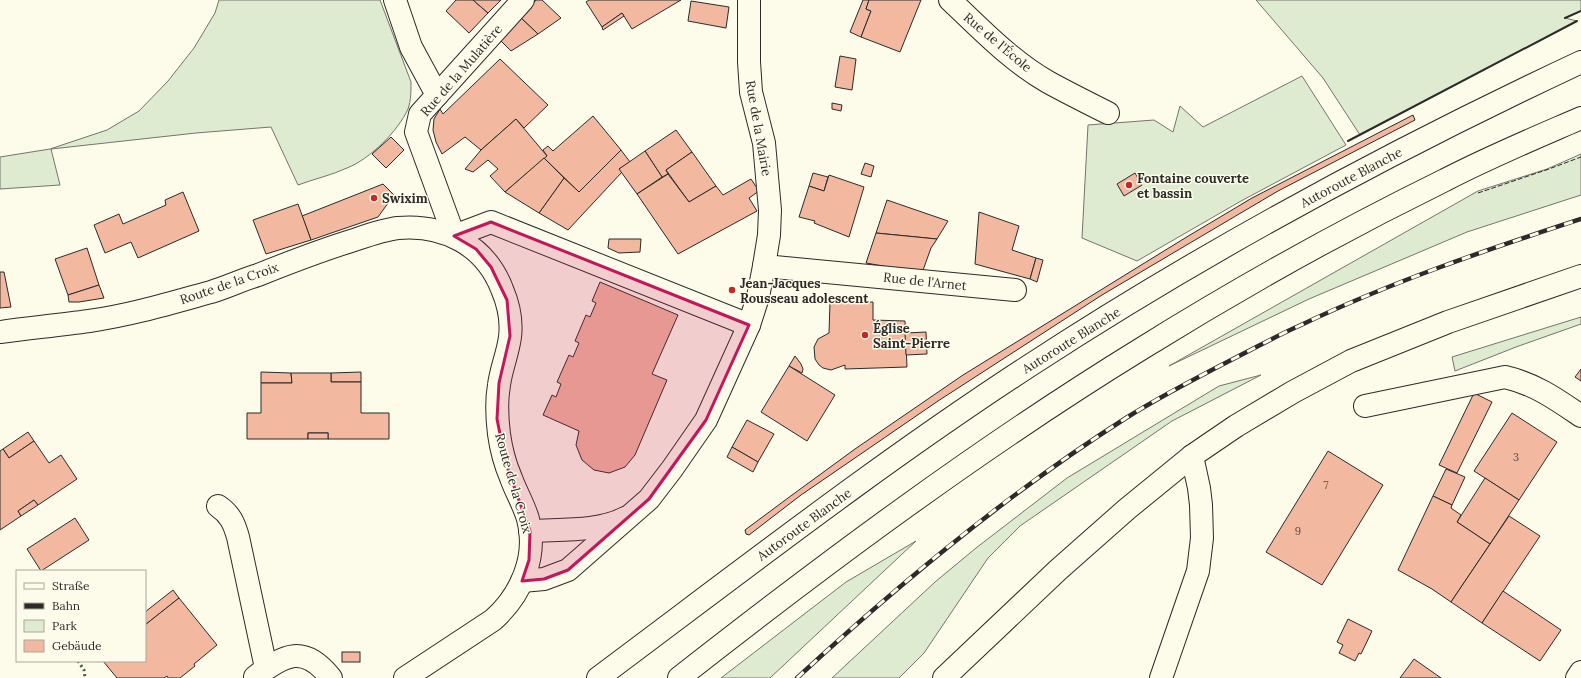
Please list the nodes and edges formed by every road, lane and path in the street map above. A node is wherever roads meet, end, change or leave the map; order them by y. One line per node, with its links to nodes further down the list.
1 (395, 0): 6 (main road)
2 (523, 0): 6 (main road, Rue de la Mulatière)
3 (749, 0): 10 (main road, Rue de la Mairie)
4 (950, 0): 7 (main road, Rue de l'École)
5 (1581, 62): 26 (main road, Autoroute Blanche)
6 (437, 94): 9 (main road, Rue de la Mulatière)
7 (1108, 113)
8 (1581, 118): 27 (main road)
9 (454, 236): 13 (main road); 14 (main road, Route de la Croix); 20 (main road, Route de la Croix)
10 (764, 266): 12 (main road, Rue de l'Arnet); 13 (main road, Rue de la Mairie)
11 (1581, 276): 17 (main road)
12 (1015, 290)
13 (749, 325): 19 (main road, Rue de la Mairie)
14 (0, 332)
15 (1365, 406): 16 (main road)
16 (1581, 416)
17 (1192, 456): 28 (main road); 29 (main road)
18 (218, 506): 23 (main road)
19 (637, 511): 20 (main road); 21 (main road)
20 (530, 531): 21 (main road, Route de la Croix)
21 (522, 581): 25 (main road, Route de la Croix)
22 (1581, 672): 30 (main road)
23 (260, 673): 24 (main road)
24 (331, 678)
25 (405, 678)
26 (598, 678)
27 (679, 678)
28 (944, 678)
29 (1161, 678)
30 (1577, 678)

